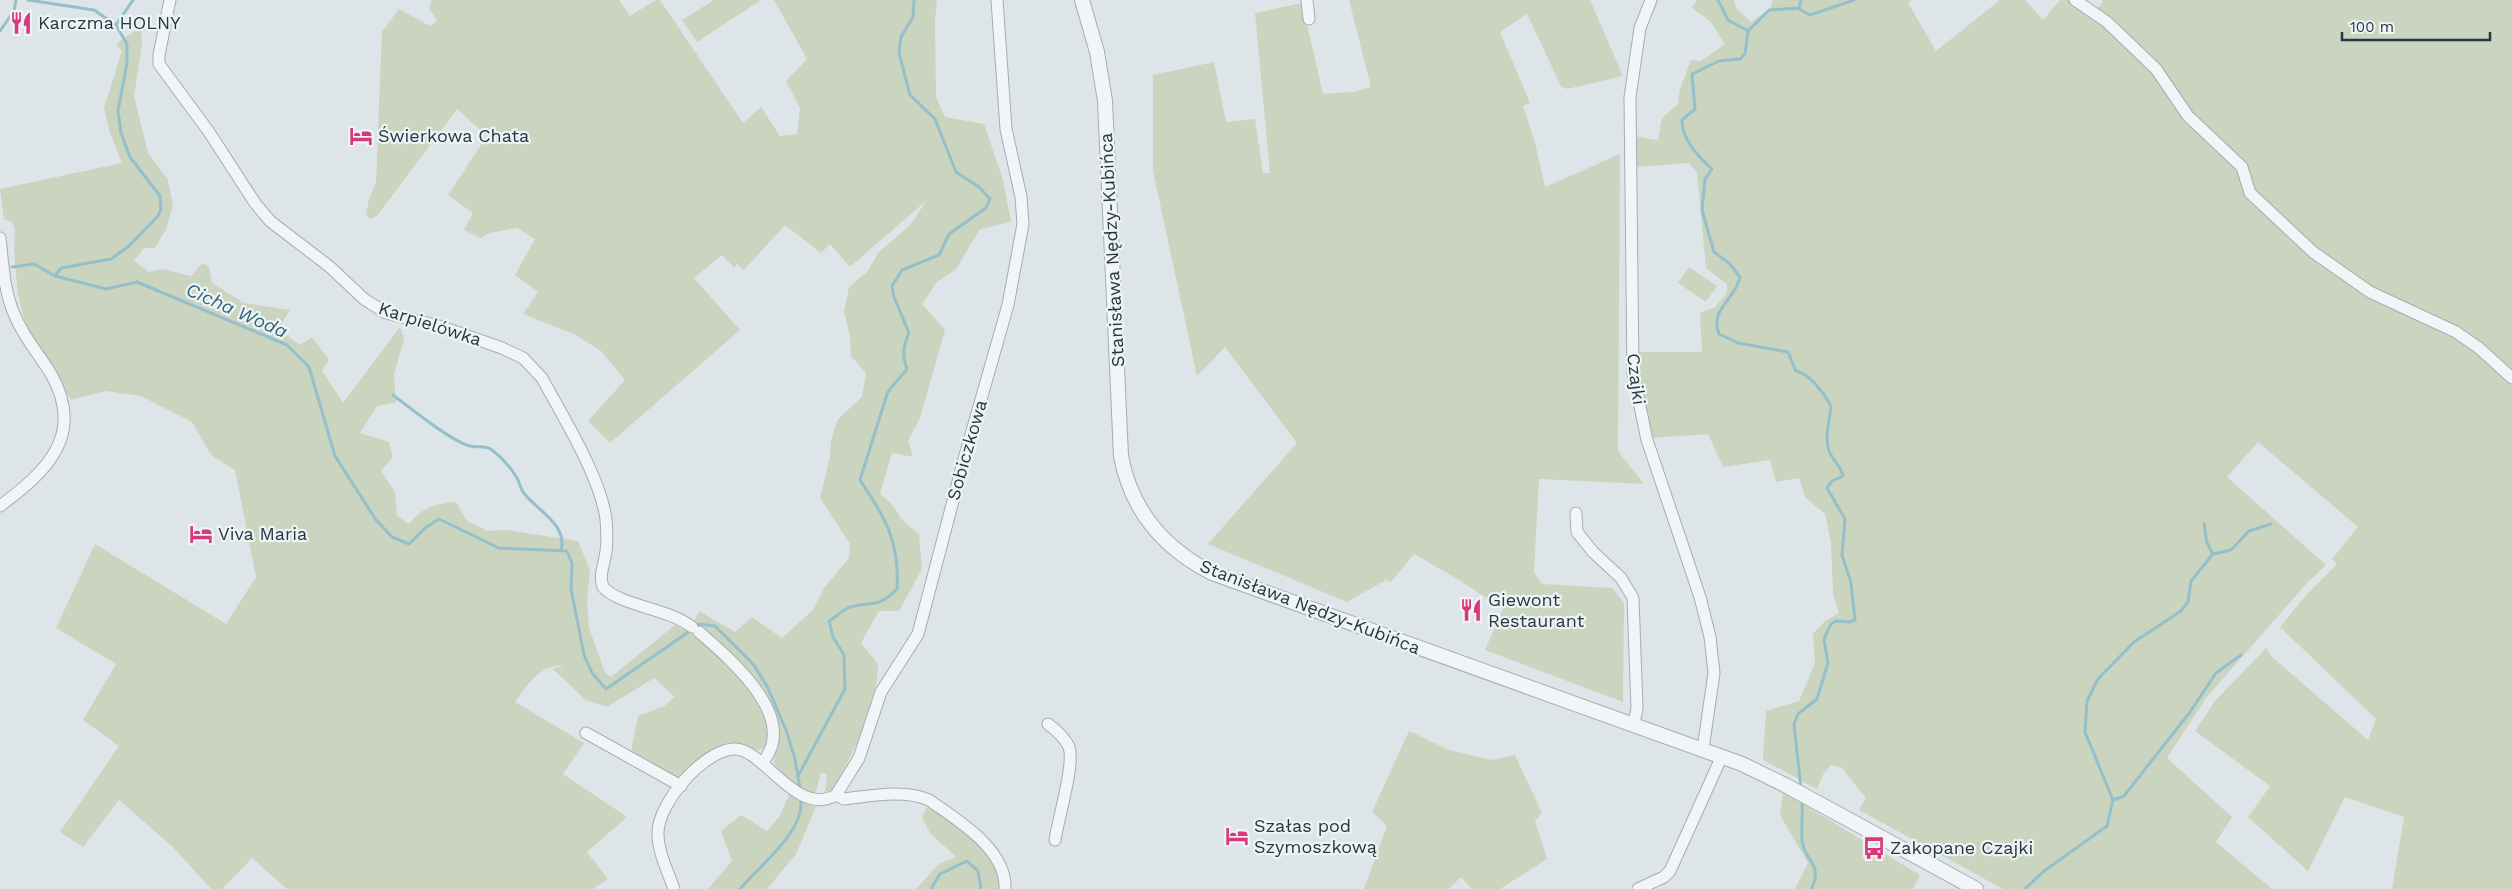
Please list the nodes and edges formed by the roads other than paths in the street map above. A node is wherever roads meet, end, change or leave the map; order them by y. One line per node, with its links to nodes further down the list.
1 (170, 0): 17 (street, Karpielówka)
2 (998, 0): 19 (street, Sobiczkowa)
3 (1082, 0): 13 (street, Stanisława Nędzy-Kubińca)
4 (1307, 0): 7 (street)
5 (1651, 0): 15 (street, Czajki)
6 (2074, 0): 9 (street)
7 (1309, 19)
8 (0, 238): 10 (street)
9 (2512, 378)
10 (0, 506)
11 (1576, 513): 13 (street)
12 (1048, 724): 20 (street)
13 (1634, 724): 15 (street, Stanisława Nędzy-Kubińca)
14 (586, 733): 18 (street)
15 (1704, 749): 16 (street, Stanisława Nędzy-Kubińca)
16 (1722, 756): 23 (street); 24 (street, Stanisława Nędzy-Kubińca)
17 (762, 763): 18 (street); 19 (street)
18 (680, 786): 21 (street)
19 (836, 796): 22 (street)
20 (1055, 840)
21 (674, 889)
22 (1005, 889)
23 (1638, 889)
24 (1976, 889)

